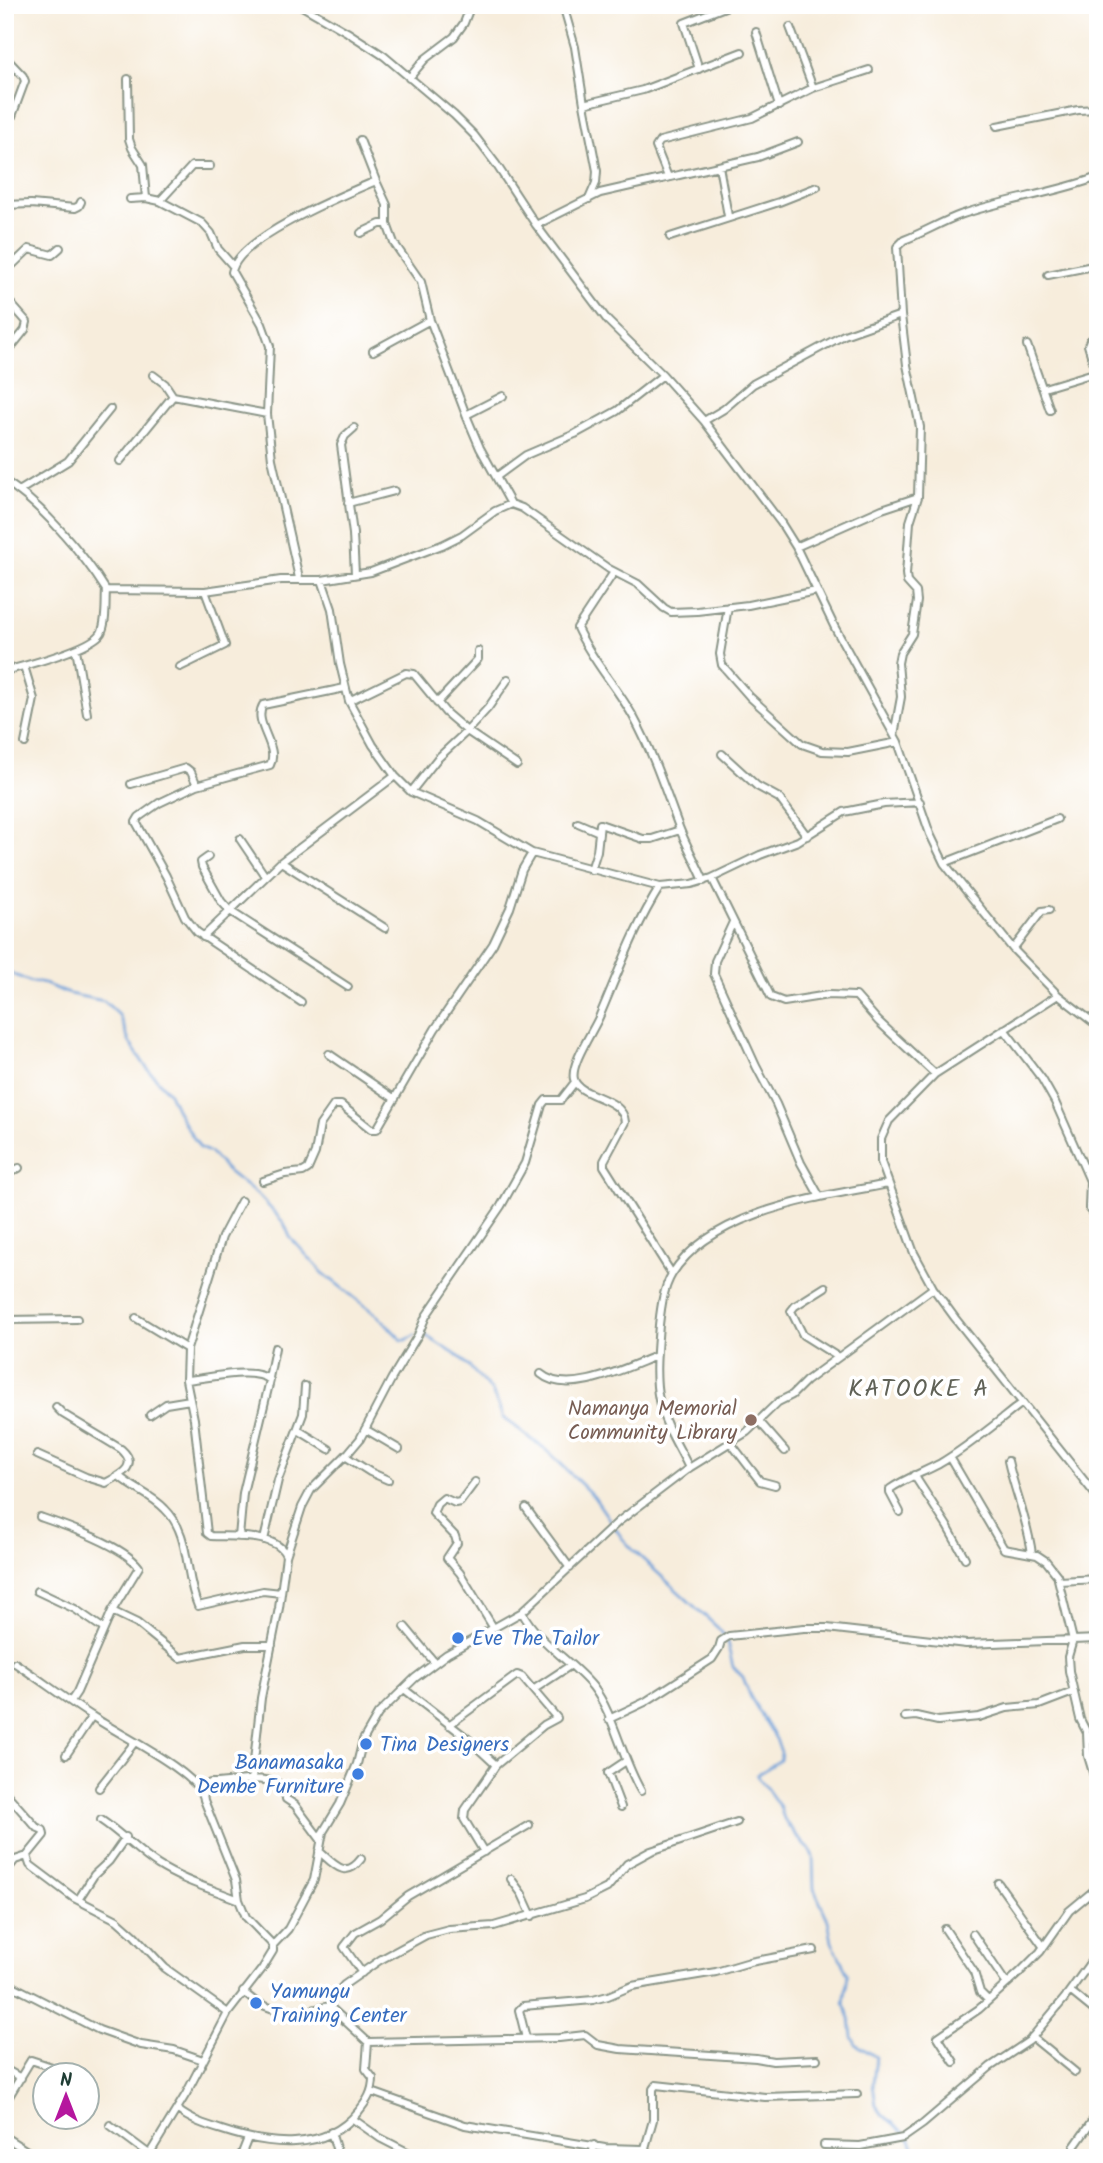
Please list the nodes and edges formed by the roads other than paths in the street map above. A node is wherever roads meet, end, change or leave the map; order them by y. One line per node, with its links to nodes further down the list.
1 (300, 5): 11 (street)
2 (471, 5): 11 (street)
3 (563, 5): 14 (street)
4 (730, 5): 9 (street)
5 (790, 27): 13 (street)
6 (755, 32): 15 (street)
7 (741, 52): 9 (street)
8 (5, 57): 18 (street)
9 (699, 69): 14 (street)
10 (869, 70): 13 (street)
11 (409, 78): 35 (street)
12 (128, 79): 27 (street)
13 (813, 88): 15 (street)
14 (584, 104): 29 (street)
15 (779, 106): 23 (street)
16 (1098, 108): 17 (street)
17 (998, 126)
18 (5, 135)
19 (360, 140): 25 (street)
20 (798, 142): 22 (street)
21 (210, 166): 30 (street)
22 (719, 166): 23 (street); 33 (street)
23 (668, 177): 29 (street)
24 (1098, 177): 44 (street)
25 (376, 181): 34 (street); 40 (street)
26 (817, 187): 33 (street)
27 (146, 198): 28 (street); 30 (street)
28 (130, 199)
29 (589, 199): 35 (street)
30 (160, 201): 40 (street)
31 (81, 202): 32 (street)
32 (5, 205)
33 (729, 216): 37 (street)
34 (387, 224): 36 (street); 45 (street)
35 (536, 225): 50 (street)
36 (361, 233)
37 (670, 237)
38 (60, 248): 41 (street)
39 (1098, 265): 42 (street)
40 (233, 266): 57 (street)
41 (5, 272)
42 (1048, 275)
43 (5, 296): 49 (street)
44 (901, 315): 59 (street); 66 (street)
45 (430, 320): 48 (street); 58 (street)
46 (1098, 337): 52 (street)
47 (1027, 345): 52 (street)
48 (373, 351)
49 (5, 355)
50 (663, 374): 59 (street); 62 (street)
51 (153, 375): 53 (street)
52 (1044, 388): 56 (street)
53 (173, 396): 57 (street); 61 (street)
54 (503, 396): 58 (street)
55 (110, 409): 64 (street)
56 (1050, 410)
57 (267, 414): 72 (street)
58 (466, 415): 62 (street)
59 (704, 421): 69 (street)
60 (354, 428): 67 (street)
61 (120, 461)
62 (496, 477): 68 (street)
63 (5, 481): 64 (street)
64 (19, 491): 74 (street)
65 (394, 491): 67 (street)
66 (918, 497): 69 (street); 89 (street)
67 (348, 503): 71 (street)
68 (511, 504): 70 (street); 71 (street)
69 (796, 547): 75 (street)
70 (614, 572): 77 (street); 100 (street)
71 (355, 575): 73 (street)
72 (299, 579): 73 (street); 76 (street)
73 (322, 580): 84 (street)
74 (106, 590): 76 (street); 78 (street)
75 (816, 591): 77 (street); 89 (street)
76 (205, 592): 81 (street)
77 (729, 607): 89 (street)
78 (76, 649): 80 (street); 87 (street)
79 (478, 651): 86 (street)
80 (24, 666): 82 (street); 90 (street)
81 (180, 667)
82 (5, 671)
83 (508, 679): 88 (street)
84 (345, 688): 85 (street); 95 (street)
85 (349, 701): 86 (street); 93 (street)
86 (437, 703): 88 (street)
87 (87, 714)
88 (467, 732): 92 (street); 96 (street)
89 (896, 739): 97 (street)
90 (25, 743)
91 (722, 754): 102 (street)
92 (517, 765)
93 (395, 776): 96 (street); 106 (street)
94 (131, 784): 95 (street)
95 (197, 785): 117 (street)
96 (411, 792): 104 (street)
97 (920, 802): 102 (street); 107 (street)
98 (1057, 819): 107 (street)
99 (578, 823): 101 (street)
100 (680, 830): 101 (street); 111 (street)
101 (599, 832): 108 (street)
102 (807, 836): 110 (street)
103 (240, 839): 109 (street)
104 (532, 853): 108 (street); 127 (street)
105 (208, 857): 114 (street)
106 (281, 862): 109 (street); 116 (street)
107 (944, 863): 118 (street)
108 (591, 870): 112 (street)
109 (265, 876): 114 (street)
110 (712, 878): 111 (street); 115 (street)
111 (704, 881): 112 (street)
112 (660, 887): 126 (street)
113 (1049, 910): 118 (street)
114 (230, 911): 117 (street); 119 (street)
115 (733, 922): 125 (street); 132 (street)
116 (385, 928)
117 (204, 937): 121 (street)
118 (1013, 949): 120 (street)
119 (348, 987)
120 (1058, 995): 122 (street); 123 (street)
121 (301, 1002)
122 (1098, 1026)
123 (1004, 1029): 125 (street); 134 (street)
124 (329, 1054): 127 (street)
125 (935, 1074): 131 (street)
126 (575, 1082): 135 (street); 154 (street)
127 (395, 1099): 130 (street)
128 (19, 1168): 129 (street)
129 (5, 1175)
130 (263, 1181)
131 (888, 1184): 132 (street); 137 (street)
132 (820, 1197): 135 (street)
133 (242, 1201): 142 (street)
134 (1098, 1218)
135 (672, 1274): 143 (street)
136 (825, 1287): 144 (street)
137 (933, 1287): 144 (street); 150 (street)
138 (136, 1318): 142 (street)
139 (77, 1319): 140 (street)
140 (5, 1320)
141 (275, 1348): 146 (street)
142 (187, 1349): 147 (street)
143 (656, 1356): 145 (street); 164 (street)
144 (838, 1357): 153 (street)
145 (541, 1374)
146 (269, 1378): 147 (street); 174 (street)
147 (186, 1380): 149 (street)
148 (305, 1386): 155 (street)
149 (190, 1400): 152 (street); 174 (street)
150 (1022, 1403): 162 (street); 170 (street)
151 (56, 1407): 166 (street)
152 (150, 1415)
153 (758, 1420): 156 (street); 159 (street)
154 (365, 1429): 158 (street); 161 (street)
155 (298, 1430): 157 (street); 175 (street)
156 (730, 1442): 164 (street); 169 (street)
157 (330, 1449)
158 (398, 1449)
159 (785, 1451)
160 (37, 1455): 166 (street)
161 (345, 1456): 167 (street); 177 (street)
162 (950, 1457): 165 (street); 176 (street)
163 (1008, 1461): 176 (street)
164 (689, 1468): 179 (street)
165 (914, 1475): 172 (street); 178 (street)
166 (120, 1477): 183 (street)
167 (388, 1480)
168 (475, 1482): 187 (street)
169 (775, 1485)
170 (1098, 1498)
171 (526, 1508): 179 (street)
172 (900, 1512)
173 (40, 1517): 184 (street)
174 (239, 1537): 175 (street)
175 (264, 1540): 177 (street)
176 (1031, 1554): 181 (street)
177 (286, 1556): 183 (street)
178 (965, 1558)
179 (570, 1568): 185 (street)
180 (1098, 1579): 181 (street)
181 (1059, 1581): 190 (street)
182 (37, 1591): 188 (street)
183 (281, 1593): 191 (street)
184 (112, 1611): 188 (street); 191 (street)
185 (522, 1612): 187 (street); 194 (street)
186 (405, 1627): 193 (street)
187 (493, 1627): 193 (street)
188 (104, 1629): 198 (street)
189 (1098, 1639): 190 (street)
190 (1073, 1640): 197 (street); 201 (street)
191 (272, 1645): 207 (street)
192 (15, 1663): 198 (street)
193 (435, 1663): 195 (street)
194 (571, 1665): 196 (street); 201 (street)
195 (404, 1689): 202 (street); 218 (street)
196 (533, 1690): 202 (street); 206 (street)
197 (1073, 1692): 200 (street); 209 (street)
198 (71, 1701): 199 (street)
199 (92, 1716): 203 (street); 204 (street)
200 (905, 1717)
201 (609, 1719): 205 (street)
202 (449, 1725): 206 (street)
203 (135, 1742): 208 (street); 212 (street)
204 (66, 1755)
205 (626, 1761): 210 (street); 213 (street)
206 (496, 1765): 220 (street)
207 (252, 1779): 212 (street); 218 (street)
208 (99, 1788)
209 (1098, 1789)
210 (641, 1791)
211 (5, 1792): 221 (street)
212 (204, 1794): 228 (street)
213 (621, 1807)
214 (101, 1820): 217 (street)
215 (737, 1822): 229 (street)
216 (529, 1825): 220 (street)
217 (126, 1837): 227 (street); 228 (street)
218 (321, 1840): 219 (street)
219 (319, 1851): 222 (street); 232 (street)
220 (484, 1852): 236 (street)
221 (27, 1856): 223 (street); 227 (street)
222 (361, 1858)
223 (5, 1873)
224 (511, 1879): 229 (street)
225 (998, 1883): 233 (street)
226 (1098, 1887): 233 (street)
227 (78, 1900): 243 (street)
228 (239, 1900): 232 (street)
229 (532, 1916): 236 (street)
230 (945, 1929): 241 (street)
231 (972, 1934): 238 (street)
232 (274, 1945): 239 (street)
233 (1043, 1946): 238 (street)
234 (814, 1950): 246 (street)
235 (1098, 1952): 240 (street)
236 (362, 1973): 242 (street)
237 (5, 1982): 249 (street)
238 (1006, 1983): 241 (street)
239 (243, 1992): 242 (street); 243 (street)
240 (1070, 1992): 244 (street); 245 (street)
241 (989, 2000): 251 (street)
242 (329, 2006): 247 (street)
243 (228, 2012): 249 (street)
244 (1096, 2012)
245 (1032, 2037): 253 (street); 265 (street)
246 (526, 2038): 247 (street); 248 (street)
247 (368, 2042): 255 (street)
248 (817, 2059)
249 (203, 2060): 258 (street)
250 (41, 2062): 254 (street)
251 (954, 2062)
252 (5, 2069): 254 (street)
253 (1075, 2072)
254 (21, 2078): 257 (street)
255 (372, 2092): 260 (street); 266 (street)
256 (858, 2094): 268 (street)
257 (5, 2103)
258 (178, 2110): 264 (street); 269 (street)
259 (1098, 2113): 267 (street)
260 (353, 2119): 262 (street); 273 (street)
261 (110, 2126): 269 (street)
262 (331, 2132): 264 (street); 272 (street)
263 (5, 2137): 270 (street)
264 (248, 2138): 271 (street)
265 (824, 2145)
266 (594, 2146): 268 (street); 274 (street)
267 (1074, 2147)
268 (645, 2148): 275 (street)
269 (149, 2156)
270 (38, 2158)
271 (240, 2158)
272 (339, 2158)
273 (419, 2158)
274 (592, 2158)
275 (650, 2158)

